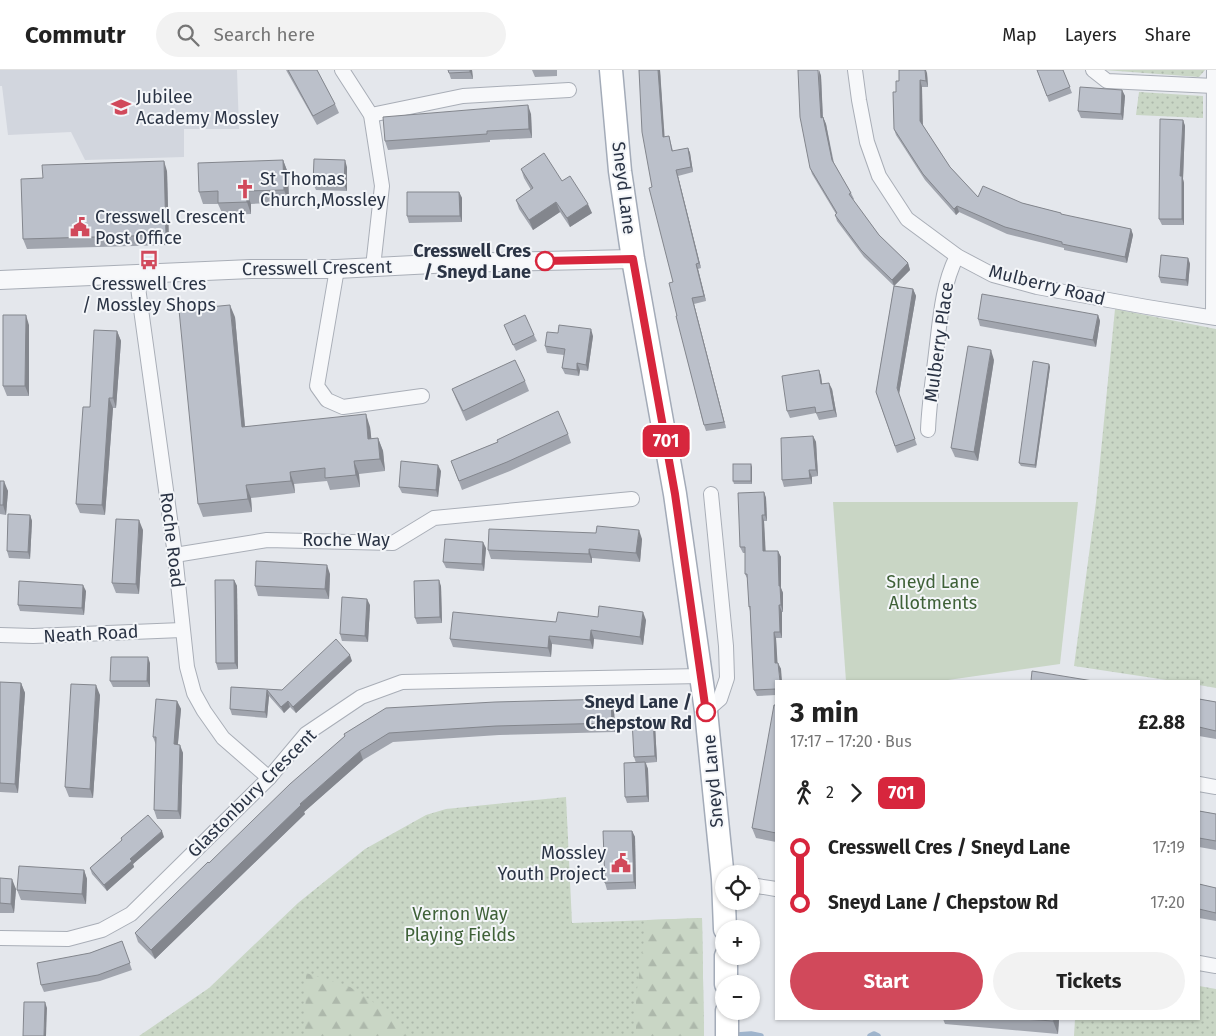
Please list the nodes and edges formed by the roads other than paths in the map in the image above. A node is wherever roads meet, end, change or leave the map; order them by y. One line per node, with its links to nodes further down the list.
1 (342, 70): 8 (street)
2 (611, 70): 10 (main road, Sneyd Lane)
3 (855, 70): 9 (street, Mulberry Road)
4 (1093, 70): 6 (street)
5 (1214, 70): 6 (street)
6 (1214, 86): 15 (street)
7 (569, 90): 8 (street)
8 (371, 116): 11 (street)
9 (957, 256): 15 (street, Mulberry Road); 17 (street, Mulberry Place)
10 (633, 259): 11 (street, Cresswell Crescent); 23 (main road, Sneyd Lane)
11 (373, 267): 12 (street, Cresswell Crescent)
12 (337, 270): 13 (street, Cresswell Crescent); 16 (street)
13 (136, 273): 14 (street, Cresswell Crescent); 20 (street, Roche Road)
14 (0, 280)
15 (1214, 317)
16 (422, 396)
17 (928, 430)
18 (711, 494): 24 (street)
19 (632, 499): 20 (street, Roche Way)
20 (175, 555): 21 (street, Roche Road)
21 (182, 630): 22 (street, Neath Road); 25 (street, Roche Road)
22 (0, 636)
23 (701, 676): 24 (main road, Sneyd Lane); 25 (street, Glastonbury Crescent)
24 (706, 712): 28 (main road, Sneyd Lane)
25 (270, 778): 31 (street, Glastonbury Crescent)
26 (1200, 784): 27 (street)
27 (1216, 787)
28 (722, 865)
29 (760, 886): 30 (street)
30 (775, 889)
31 (0, 938)
32 (1200, 963): 33 (street)
33 (1216, 966)
34 (727, 1020): 35 (main road)
35 (727, 1036)

